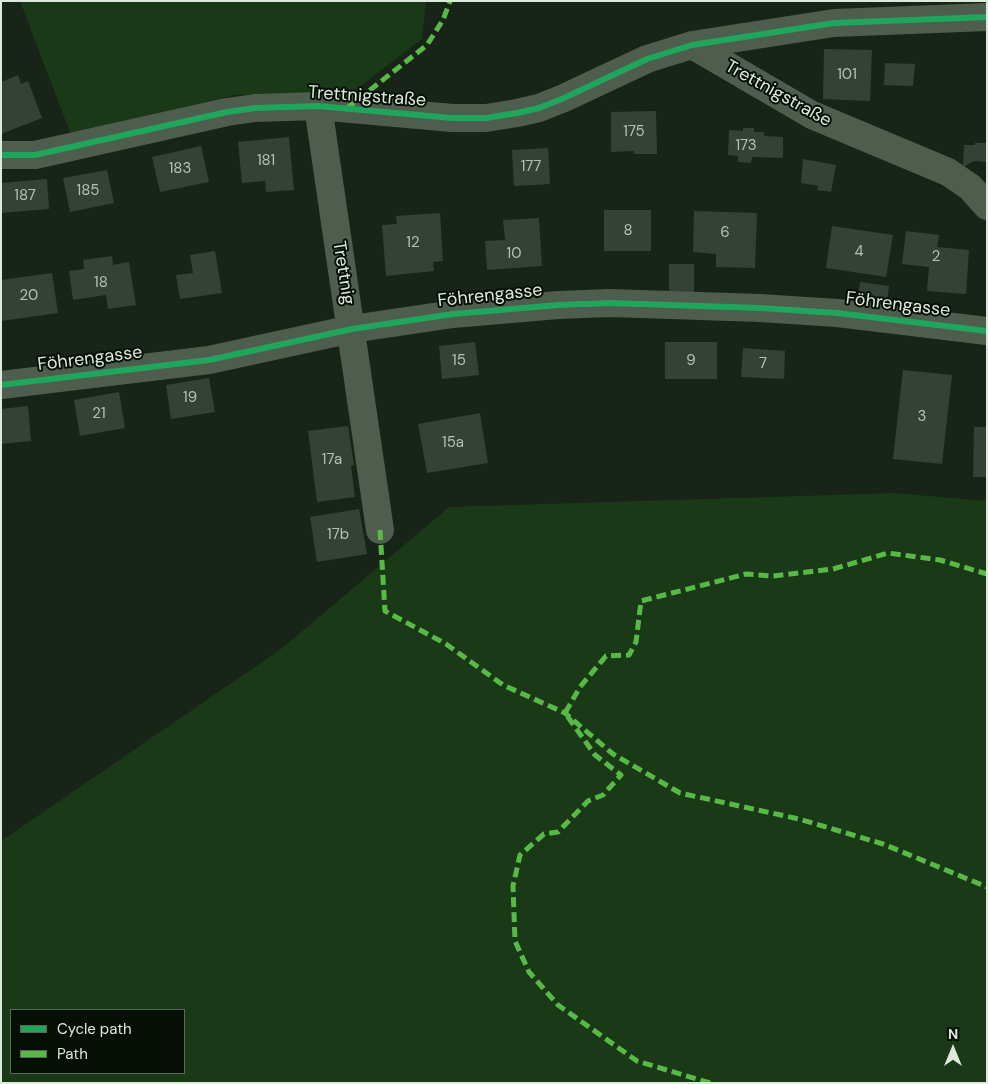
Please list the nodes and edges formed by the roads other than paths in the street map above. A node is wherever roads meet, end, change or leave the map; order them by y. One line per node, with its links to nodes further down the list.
1 (987, 16): 2 (street)
2 (692, 46): 3 (street, Trettnigstraße); 5 (street, Trettnigstraße)
3 (318, 106): 4 (street, Trettnigstraße); 6 (street, Trettnig)
4 (1, 155)
5 (987, 206)
6 (352, 329): 7 (street, Föhrengasse); 8 (street, Föhrengasse); 9 (street, Trettnig)
7 (987, 331)
8 (1, 385)
9 (380, 530)

